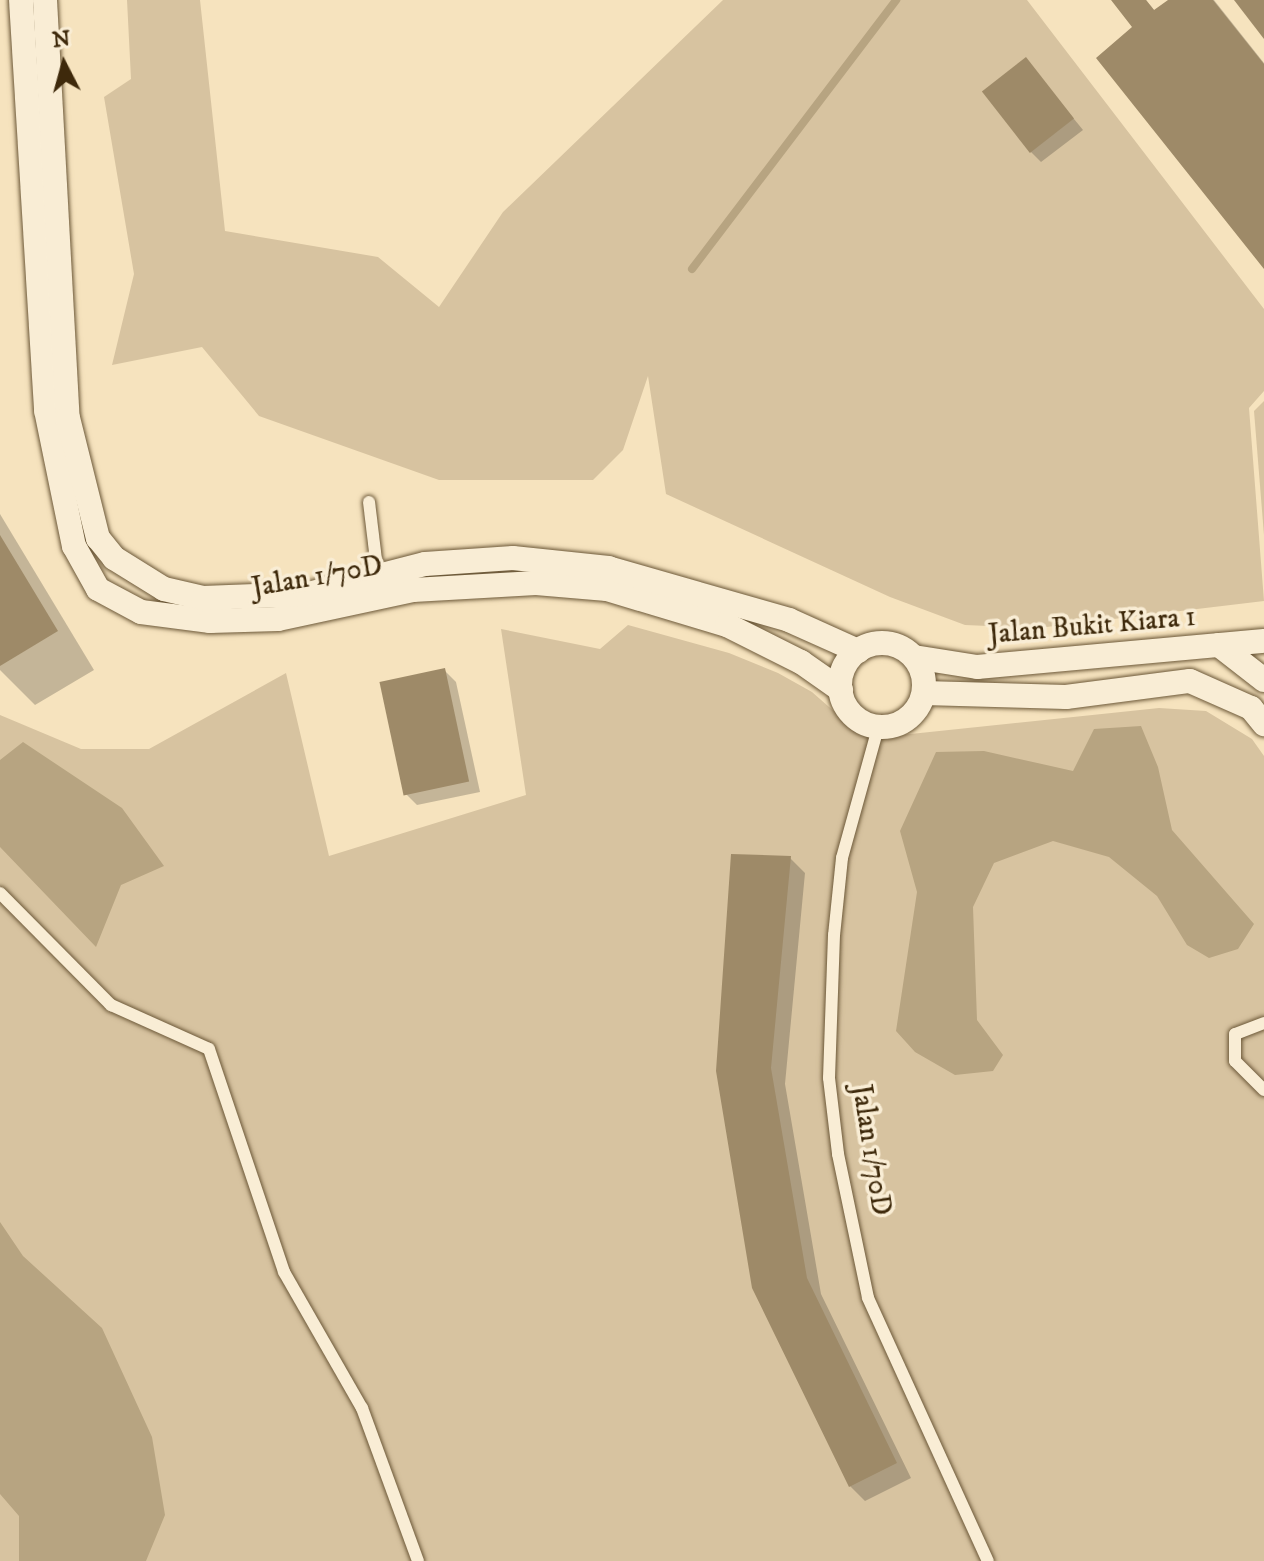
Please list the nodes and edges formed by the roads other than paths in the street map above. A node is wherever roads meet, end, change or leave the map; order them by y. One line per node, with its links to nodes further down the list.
1 (21, 0): 10 (street, Jalan 1/70D)
2 (45, 0): 4 (street, Jalan 1/70D)
3 (369, 502): 4 (lane)
4 (378, 576): 7 (street, Jalan 1/70D)
5 (1264, 641): 6 (street)
6 (1219, 645): 8 (street, Jalan Bukit Kiara 1); 9 (street, Jalan Bukit Kiara 1)
7 (858, 651): 8 (street); 10 (street)
8 (914, 657): 11 (street)
9 (1264, 680)
10 (841, 690): 13 (street)
11 (924, 693): 12 (street, Jalan Bukit Kiara 1); 13 (street)
12 (1264, 724)
13 (878, 728): 18 (lane, Jalan 1/70D)
14 (0, 893): 17 (lane)
15 (1264, 1023): 16 (lane)
16 (1264, 1090)
17 (418, 1561)
18 (988, 1561)

